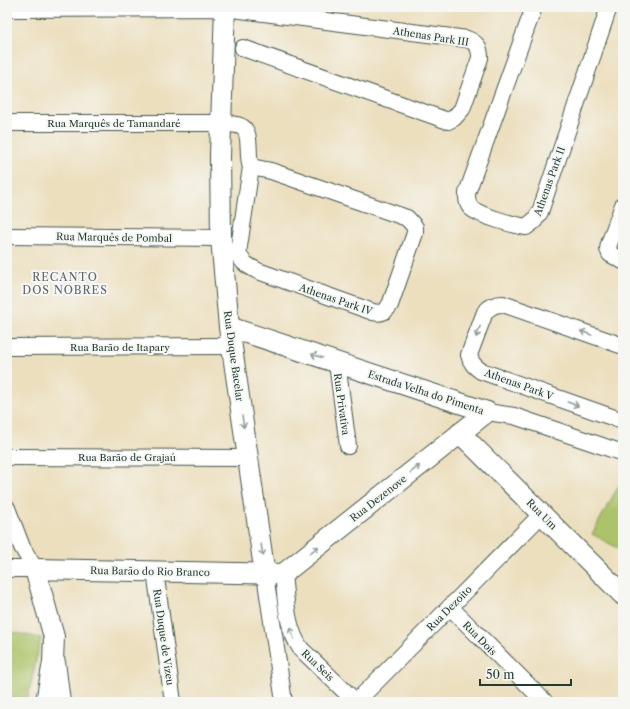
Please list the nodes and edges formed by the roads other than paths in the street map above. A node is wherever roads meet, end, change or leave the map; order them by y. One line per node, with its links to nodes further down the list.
1 (534, 7): 5 (street, Athenas Park II)
2 (65, 8): 3 (street); 4 (street)
3 (225, 8): 6 (street, Athenas Park III); 7 (main road, Rua Duque Bacelar)
4 (7, 9)
5 (608, 10)
6 (243, 48)
7 (221, 123): 8 (street, Rua Marquês de Tamandaré); 9 (street, Athenas Park IV); 12 (main road, Rua Duque Bacelar)
8 (7, 124)
9 (251, 167): 9 (street, Athenas Park IV)
10 (623, 205): 13 (street)
11 (7, 236): 12 (street, Rua Marquês de Pombal)
12 (221, 238): 14 (main road, Rua Duque Bacelar)
13 (623, 261)
14 (231, 337): 16 (street, Rua Barão de Itapary); 17 (main road, Estrada Velha do Pimenta, one-way to 14); 24 (main road, Rua Duque Bacelar, one-way to 24)
15 (623, 346): 19 (street, Athenas Park V, one-way to 19)
16 (7, 347)
17 (336, 362): 18 (main road, Estrada Velha do Pimenta); 21 (street, Rua Privativa)
18 (487, 412): 20 (main road, Rua Dezenove); 22 (street, Estrada Velha do Pimenta)
19 (623, 421)
20 (460, 433): 26 (main road, Rua Um); 30 (main road, Rua Dezenove, one-way to 20)
21 (348, 446)
22 (623, 453)
23 (7, 457): 24 (street, Rua Barão de Grajaú)
24 (248, 458): 30 (main road, Rua Duque Bacelar, one-way to 30)
25 (7, 508): 28 (street)
26 (542, 514): 31 (main road, Rua Um); 32 (street, Rua Dezoito)
27 (7, 569): 28 (street)
28 (35, 569): 29 (main road, Rua Barão do Rio Branco); 33 (main road)
29 (154, 571): 30 (main road, Rua Barão do Rio Branco); 36 (street, Rua Duque de Vizeu)
30 (274, 574): 37 (street, Rua Duque Bacelar); 38 (street, Rua Seis, one-way to 30)
31 (623, 595)
32 (450, 607): 38 (street, Rua Dezoito); 39 (street, Rua Dois)
33 (54, 637): 34 (main road); 35 (street)
34 (46, 702)
35 (62, 702)
36 (173, 702)
37 (284, 702)
38 (356, 702)
39 (545, 702)

